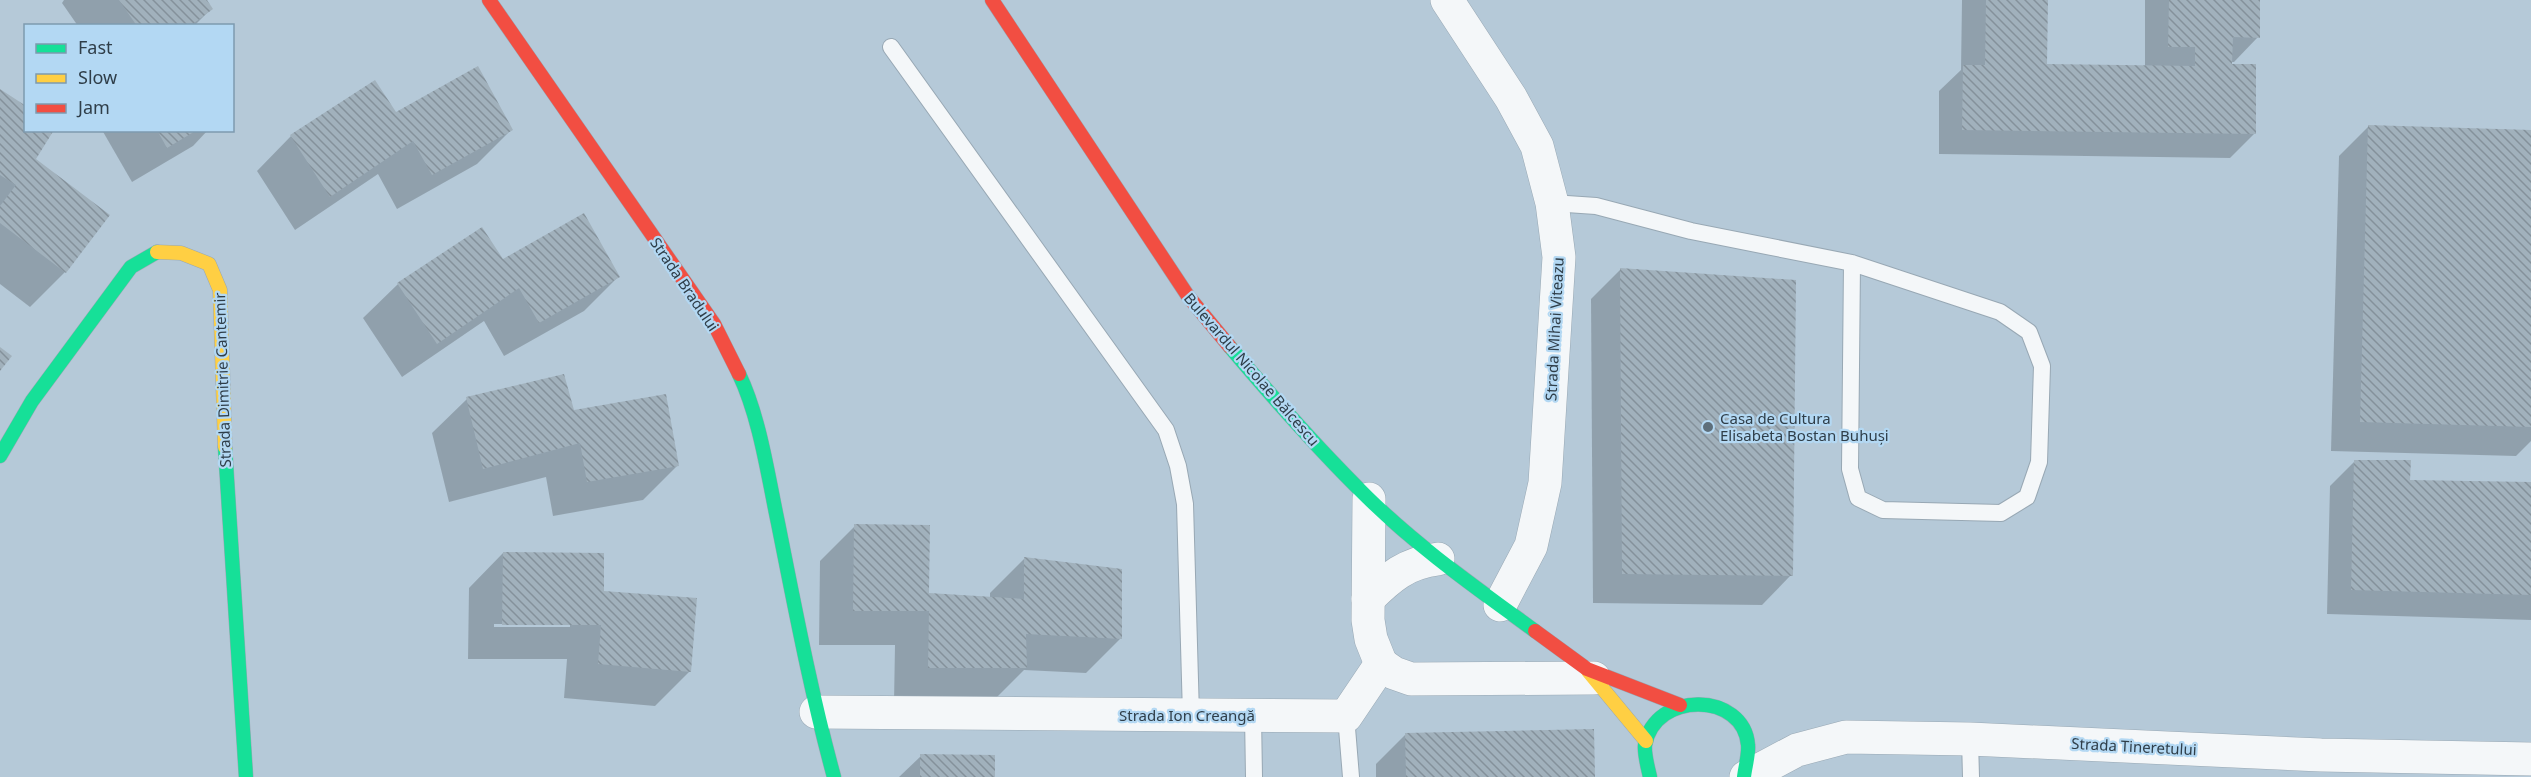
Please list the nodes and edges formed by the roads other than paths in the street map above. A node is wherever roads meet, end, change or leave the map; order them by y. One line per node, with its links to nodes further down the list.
1 (489, 0): 15 (street, Strada Bradului)
2 (992, 0): 8 (street, Bulevardul Nicolae Bălcescu)
3 (1447, 0): 5 (street, Strada Mihai Viteazu)
4 (891, 46): 16 (lane)
5 (1552, 203): 6 (lane); 11 (street, Strada Mihai Viteazu)
6 (1852, 262): 6 (lane)
7 (0, 456): 23 (street, Strada Dimitrie Cantemir)
8 (1369, 499): 9 (street, Bulevardul Nicolae Bălcescu); 10 (street)
9 (1438, 559): 10 (street); 11 (street, Bulevardul Nicolae Bălcescu)
10 (1368, 599): 12 (street)
11 (1500, 605): 13 (street, Bulevardul Nicolae Bălcescu)
12 (1381, 664): 13 (street); 18 (street)
13 (1591, 674): 14 (street, Bulevardul Nicolae Bălcescu); 20 (street, Bulevardul Nicolae Bălcescu)
14 (1680, 705): 20 (street); 28 (street)
15 (816, 712): 16 (street, Strada Ion Creangă); 24 (street)
16 (1191, 715): 17 (street, Strada Ion Creangă)
17 (1253, 715): 18 (street, Strada Ion Creangă); 25 (lane)
18 (1346, 716): 26 (lane)
19 (1970, 739): 22 (street, Strada Tineretului); 28 (street, Strada Tineretului); 29 (lane)
20 (1646, 741): 27 (street)
21 (2531, 759): 22 (street, Strada Tineretului)
22 (2320, 766)
23 (246, 777)
24 (834, 777)
25 (1254, 777)
26 (1351, 777)
27 (1650, 777)
28 (1745, 777)
29 (1971, 777)

